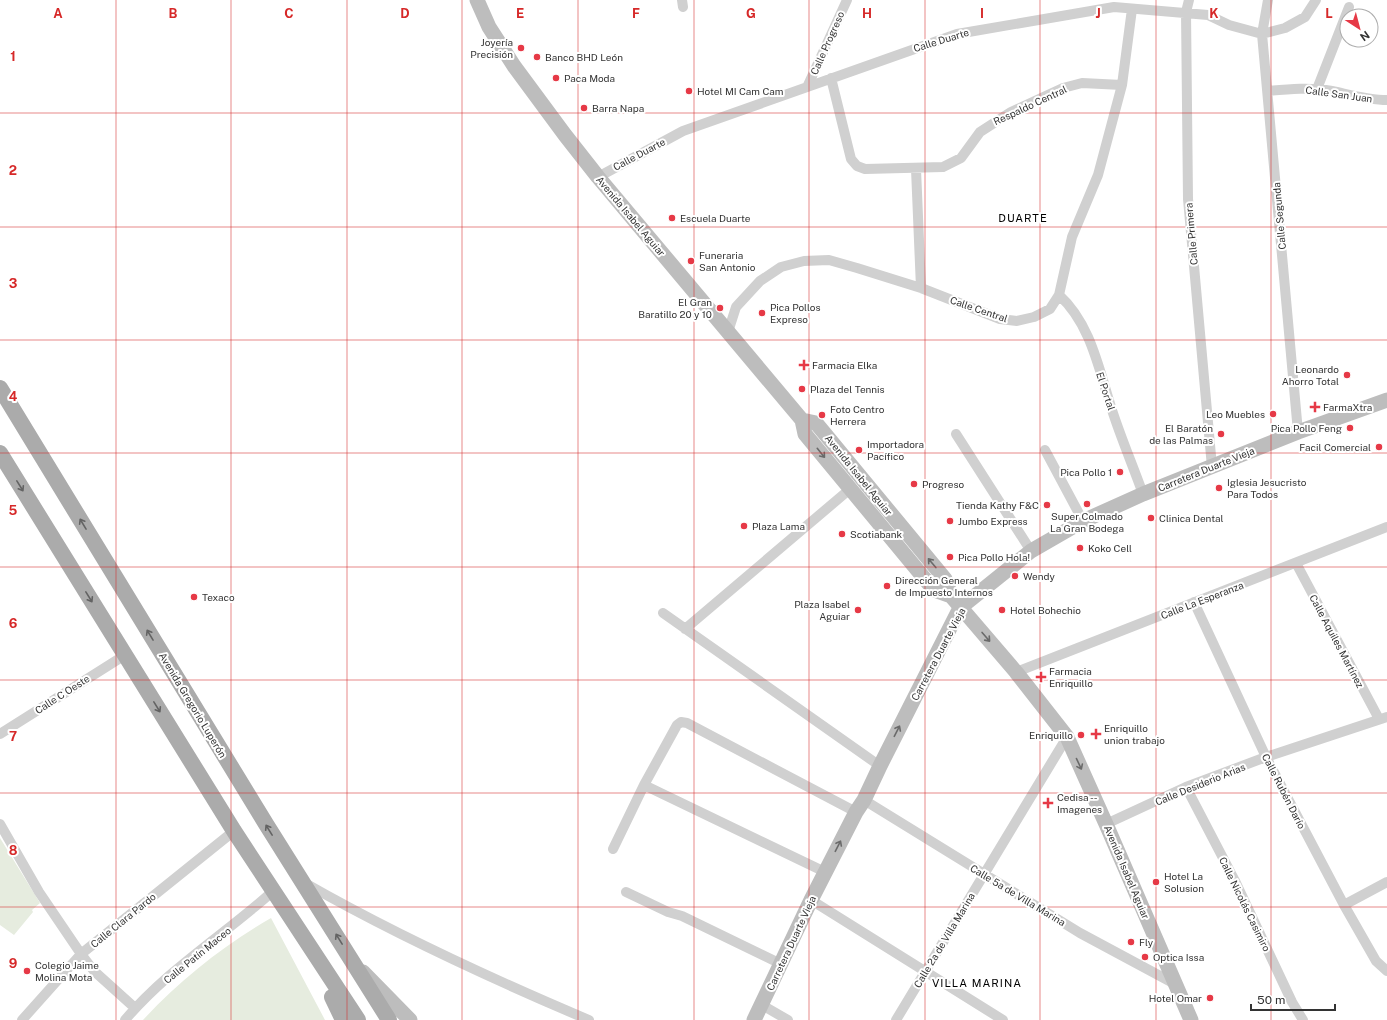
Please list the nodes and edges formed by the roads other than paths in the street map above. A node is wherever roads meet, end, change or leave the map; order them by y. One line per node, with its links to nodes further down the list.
1 (477, 0): 19 (main road, Avenida Isabel Aguiar)
2 (846, 0): 13 (street, Calle Progreso)
3 (1100, 0): 7 (street)
4 (1189, 0): 10 (street, Calle Primera)
5 (1268, 0): 11 (street, Calle Segunda)
6 (1316, 0): 11 (street, Calle Duarte)
7 (1114, 7): 9 (street, Calle Duarte); 12 (street, Calle Duarte)
8 (1349, 7): 15 (street)
9 (1132, 9): 10 (street, Calle Duarte); 14 (street, Calle Central)
10 (1186, 12): 11 (street, Calle Duarte); 30 (street, Calle Primera)
11 (1262, 34): 16 (street, Calle Segunda)
12 (831, 78): 13 (street, Calle Duarte); 18 (street, Respaldo Central)
13 (808, 85): 19 (street, Calle Duarte)
14 (1122, 85): 18 (street, Respaldo Central); 21 (street, Calle Central)
15 (1317, 89): 16 (street, Calle San Juan); 17 (street, Calle San Juan)
16 (1268, 91): 26 (street, Calle Segunda)
17 (1387, 100)
18 (916, 169): 20 (street)
19 (598, 177): 22 (main road, Avenida Isabel Aguiar)
20 (921, 288): 21 (street, Calle Central); 22 (street, Calle Central)
21 (1058, 295): 33 (street, El Portal)
22 (728, 332): 25 (main road, Avenida Isabel Aguiar)
23 (0, 388): 58 (main road, Avenida Gregorio Luperón, one-way to 23)
24 (1387, 400): 26 (main road, Carretera Duarte Vieja)
25 (802, 420): 31 (main road, Avenida Isabel Aguiar); 32 (main road, Avenida Isabel Aguiar, one-way to 32)
26 (1298, 432): 30 (main road, Carretera Duarte Vieja)
27 (956, 434): 36 (street)
28 (1045, 450): 34 (street)
29 (0, 453): 42 (main road, one-way to 42)
30 (1212, 467): 33 (main road, Carretera Duarte Vieja)
31 (862, 480): 32 (main road); 38 (main road, Avenida Isabel Aguiar, one-way to 31)
32 (850, 489): 38 (main road, Avenida Isabel Aguiar); 41 (street)
33 (1142, 494): 34 (main road, Carretera Duarte Vieja)
34 (1083, 521): 36 (main road, Carretera Duarte Vieja)
35 (1387, 527): 37 (street, Calle La Esperanza)
36 (1031, 550): 38 (main road, Carretera Duarte Vieja)
37 (1296, 563): 39 (street, Calle La Esperanza); 44 (street, Calle Aquiles Martínez)
38 (955, 602): 43 (main road, Avenida Isabel Aguiar, one-way to 43); 48 (main road, Carretera Duarte Vieja, one-way to 38)
39 (1194, 602): 43 (street, Calle La Esperanza); 47 (street, Calle Rubén Darío)
40 (663, 613): 41 (street)
41 (685, 629): 48 (street)
42 (125, 655): 45 (street, Calle C Oeste); 54 (main road, one-way to 54)
43 (1016, 672): 46 (main road, Avenida Isabel Aguiar)
44 (1383, 718): 47 (street, Calle Desiderio Arias)
45 (0, 734)
46 (1067, 737): 53 (main road, Avenida Isabel Aguiar, one-way to 53); 57 (street, Calle 2a de Villa Marina)
47 (1266, 757): 50 (street, Calle Desiderio Arias); 63 (street, Calle Rubén Darío)
48 (880, 766): 51 (main road, Carretera Duarte Vieja)
49 (644, 785): 51 (street, Calle 5a de Villa Marina); 55 (street); 56 (street)
50 (1186, 788): 53 (street, Calle Desiderio Arias); 85 (street, Calle Nicolás Casimiro)
51 (860, 806): 56 (main road, Carretera Duarte Vieja, one-way to 51); 57 (street, Calle 5a de Villa Marina)
52 (0, 824): 65 (street)
53 (1106, 824): 70 (main road, Avenida Isabel Aguiar)
54 (234, 831): 60 (main road); 65 (street, Calle Clara Pardo)
55 (613, 849)
56 (825, 872): 62 (main road, Carretera Duarte Vieja)
57 (984, 874): 68 (street, Calle 2a de Villa Marina); 70 (street, Calle 5a de Villa Marina)
58 (302, 881): 66 (main road, Avenida Gregorio Luperón, one-way to 58); 79 (street)
59 (1387, 882): 63 (street)
60 (272, 892): 64 (main road); 72 (street, Calle Patín Maceo)
61 (626, 892): 67 (street)
62 (811, 900): 67 (main road, Carretera Duarte Vieja); 68 (street)
63 (1344, 905): 69 (street, Calle Rubén Darío)
64 (286, 912): 75 (main road); 76 (main road)
65 (81, 954): 72 (street); 73 (street, Calle Clara Pardo)
66 (353, 962): 77 (main road, Avenida Gregorio Luperón); 78 (main road)
67 (781, 964): 71 (main road, Carretera Duarte Vieja)
68 (925, 971): 82 (street, Calle 2a de Villa Marina); 83 (street)
69 (1387, 971)
70 (1176, 984): 84 (main road, Avenida Isabel Aguiar)
71 (762, 1005): 80 (main road, Carretera Duarte Vieja); 81 (street)
72 (135, 1008): 74 (street, Calle Patín Maceo)
73 (22, 1020)
74 (125, 1020)
75 (343, 1020)
76 (358, 1020)
77 (389, 1020)
78 (410, 1020)
79 (589, 1020)
80 (754, 1020)
81 (788, 1020)
82 (896, 1020)
83 (1003, 1020)
84 (1191, 1020)
85 (1303, 1020)

